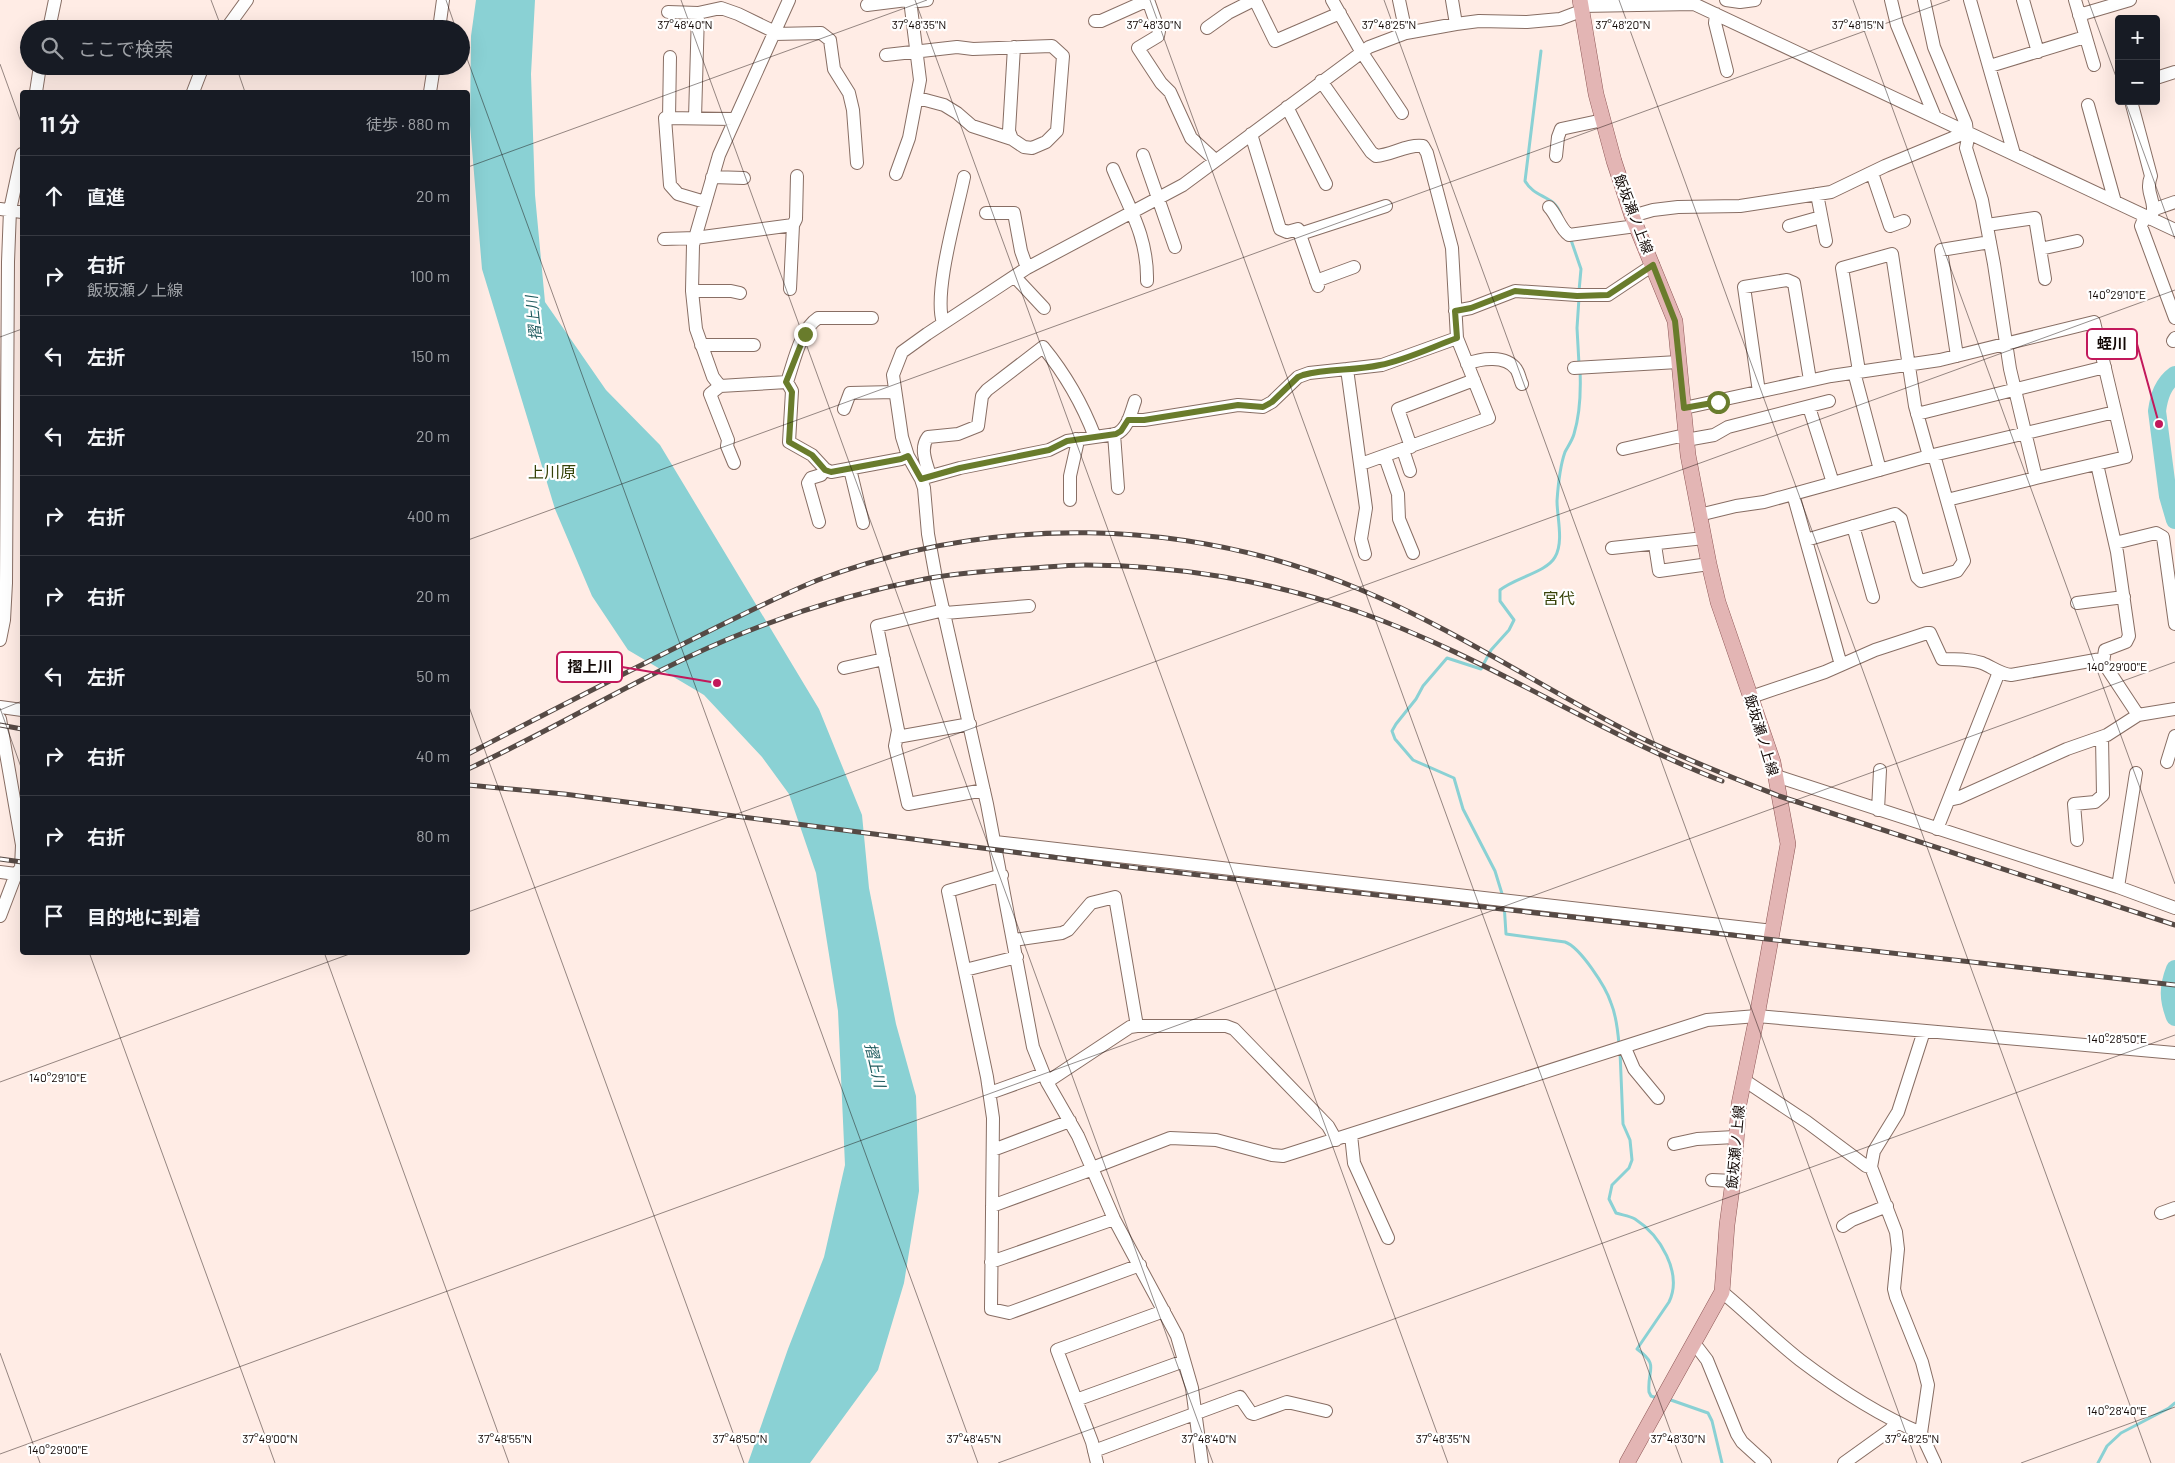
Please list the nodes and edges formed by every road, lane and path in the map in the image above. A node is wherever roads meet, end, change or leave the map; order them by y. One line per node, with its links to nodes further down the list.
1 (55, 0): 29 (street)
2 (248, 0): 30 (street)
3 (443, 0): 31 (street)
4 (789, 0): 35 (street)
5 (927, 0): 19 (street)
6 (1148, 0): 32 (street); 72 (street)
7 (1254, 0): 26 (street); 34 (street)
8 (1332, 0): 26 (street)
9 (1399, 0): 36 (street)
10 (1452, 0): 33 (street)
11 (1726, 0): 12 (street)
12 (1755, 0)
13 (1891, 0): 61 (street)
14 (1924, 0): 66 (street)
15 (1970, 0): 45 (street)
16 (2023, 0): 41 (street)
17 (2075, 0): 28 (street)
18 (2130, 0): 28 (street)
19 (909, 1): 22 (street); 40 (street)
20 (1690, 2): 23 (street); 27 (street)
21 (722, 4): 25 (street); 35 (street)
22 (867, 5)
23 (1581, 6): 33 (street); 65 (main road, 飯坂瀬ノ上線)
24 (668, 12): 25 (street)
25 (698, 13): 63 (street)
26 (1340, 13): 39 (street)
27 (1716, 14): 46 (street); 61 (street)
28 (2079, 15): 37 (street)
29 (51, 20)
30 (233, 20)
31 (440, 20)
32 (1095, 21)
33 (1456, 24): 36 (street)
34 (1207, 28)
35 (775, 33): 64 (street); 74 (street)
36 (1406, 34): 39 (street)
37 (2085, 38): 41 (street); 44 (street)
38 (1014, 48): 40 (street); 68 (street); 68 (street)
39 (1361, 51): 52 (street); 60 (street)
40 (917, 52): 42 (street); 56 (street)
41 (2038, 52): 45 (street)
42 (886, 55)
43 (670, 57): 62 (street)
44 (2094, 65)
45 (1990, 66): 69 (street)
46 (1727, 71)
47 (2175, 72): 51 (street)
48 (39, 75): 53 (street)
49 (199, 75): 54 (street)
50 (433, 75): 55 (street)
51 (2160, 77)
52 (1321, 81): 59 (street); 119 (street)
53 (36, 90)
54 (193, 90)
55 (430, 90)
56 (918, 98): 68 (street); 77 (street)
57 (2088, 105): 86 (street)
58 (2132, 105): 93 (street)
59 (1287, 107): 67 (street); 82 (street)
60 (1402, 113)
61 (1935, 117): 66 (street)
62 (669, 118): 63 (street); 85 (street)
63 (694, 118): 64 (street)
64 (734, 119): 79 (street)
65 (1604, 120): 71 (street); 95 (main road, 飯坂瀬ノ上線)
66 (1968, 133): 69 (street); 76 (street); 98 (street)
67 (1250, 134): 72 (street); 101 (street)
68 (1012, 139)
69 (2014, 154): 86 (street)
70 (1143, 155): 84 (street)
71 (1556, 156)
72 (1216, 160): 84 (street)
73 (20, 164): 90 (street)
74 (857, 164)
75 (1113, 169): 91 (street)
76 (1872, 173): 83 (street); 96 (street)
77 (896, 174)
78 (797, 176): 97 (street)
79 (712, 177): 81 (street); 85 (street)
80 (964, 177): 122 (street)
81 (744, 178)
82 (1326, 184)
83 (1817, 194): 94 (street); 95 (street)
84 (1158, 198): 91 (street); 107 (street)
85 (704, 202): 102 (street)
86 (2115, 202): 93 (street)
87 (2175, 202): 93 (street)
88 (1386, 206): 101 (street)
89 (1549, 207): 95 (street)
90 (11, 210): 187 (street)
91 (1133, 212): 111 (street); 114 (street)
92 (986, 213): 111 (street)
93 (2150, 215): 100 (street); 121 (street)
94 (1821, 217): 99 (street); 105 (street)
95 (1634, 221): 109 (main road, 飯坂瀬ノ上線)
96 (1904, 221)
97 (794, 225): 102 (street); 115 (street)
98 (1987, 225): 106 (street); 108 (street)
99 (1788, 226)
100 (2175, 230)
101 (1300, 234): 110 (street)
102 (695, 238): 103 (street); 116 (street)
103 (664, 239)
104 (2077, 241): 108 (street)
105 (1826, 242)
106 (1990, 242): 124 (street); 127 (street)
107 (1175, 247)
108 (2040, 249): 113 (street)
109 (1653, 265): 119 (street); 128 (main road, 飯坂瀬ノ上線)
110 (1354, 267)
111 (1028, 268): 112 (street)
112 (1015, 277): 118 (street); 122 (street)
113 (2045, 279)
114 (1147, 281)
115 (790, 288)
116 (692, 291): 117 (street); 125 (street)
117 (740, 293)
118 (1044, 308)
119 (1455, 311): 123 (street)
120 (872, 318): 137 (street)
121 (2175, 318)
122 (943, 323): 141 (street)
123 (1457, 338): 129 (street); 132 (street)
124 (2006, 343): 127 (street); 131 (street); 140 (street)
125 (701, 345): 126 (street); 139 (street)
126 (754, 345)
127 (1957, 356): 130 (street)
128 (1678, 362): 133 (street); 146 (main road, 飯坂瀬ノ上線)
129 (1467, 364): 135 (street); 138 (street)
130 (1909, 364): 134 (street); 134 (street); 149 (street)
131 (2105, 367): 140 (street); 148 (street)
132 (1347, 368): 150 (street); 162 (street)
133 (1574, 368)
134 (1856, 371): 136 (street); 167 (street)
135 (1474, 380): 156 (street); 156 (street)
136 (1810, 380): 142 (street); 142 (street)
137 (786, 382): 139 (street); 165 (street)
138 (1522, 384)
139 (720, 386): 161 (street)
140 (2015, 389): 149 (street); 152 (street)
141 (894, 392): 147 (street); 158 (street)
142 (1759, 392): 146 (street)
143 (1135, 401): 150 (street)
144 (1829, 401): 145 (street)
145 (1809, 406): 154 (street); 170 (street)
146 (1684, 408): 154 (main road, 飯坂瀬ノ上線)
147 (844, 409)
148 (2115, 412): 152 (street); 163 (street)
149 (1917, 414): 159 (street)
150 (1128, 420): 151 (street)
151 (1114, 434): 153 (street); 171 (street)
152 (2025, 434): 159 (street); 169 (street)
153 (1095, 437): 155 (street); 168 (street)
154 (1685, 437): 157 (street); 175 (main road, 飯坂瀬ノ上線)
155 (1076, 439): 168 (street); 173 (street)
156 (1407, 448): 160 (street); 166 (street)
157 (1623, 449)
158 (908, 456): 164 (street); 168 (street)
159 (1932, 456): 167 (street); 174 (street)
160 (1385, 457): 162 (street); 184 (street)
161 (734, 463)
162 (1360, 464): 185 (street)
163 (2097, 464): 169 (street); 181 (street)
164 (850, 469): 165 (street); 177 (street)
165 (825, 470): 176 (street)
166 (1410, 470)
167 (1880, 470): 170 (street)
168 (926, 478): 192 (street)
169 (2036, 478): 174 (street)
170 (1833, 483): 172 (street)
171 (1118, 488)
172 (1793, 494): 175 (street); 180 (street)
173 (1070, 500)
174 (1947, 500): 178 (street)
175 (1699, 515): 179 (main road, 飯坂瀬ノ上線)
176 (819, 522)
177 (863, 523)
178 (1853, 526): 180 (street); 188 (street)
179 (1704, 538): 182 (street); 186 (main road, 飯坂瀬ノ上線)
180 (1806, 540): 197 (street)
181 (2115, 543): 189 (street); 193 (street)
182 (1655, 545): 183 (street); 186 (street)
183 (1612, 548)
184 (1413, 553)
185 (1365, 554)
186 (1709, 564): 200 (main road, 飯坂瀬ノ上線)
187 (3, 582): 194 (street)
188 (1873, 597)
189 (2124, 598): 190 (street); 196 (street)
190 (2077, 603)
191 (1029, 606): 192 (street)
192 (945, 611): 195 (street); 206 (street)
193 (2175, 624)
194 (0, 640)
195 (884, 659): 198 (street); 208 (street)
196 (2103, 662): 199 (street); 204 (street)
197 (1841, 665): 199 (street); 200 (street)
198 (844, 668)
199 (1999, 672): 215 (street)
200 (1751, 697): 213 (main road, 飯坂瀬ノ上線)
201 (0, 706): 203 (street)
202 (2175, 709): 204 (street)
203 (20, 710)
204 (2138, 715): 209 (street)
205 (0, 719): 218 (street)
206 (970, 724): 208 (street); 214 (street)
207 (2175, 736): 210 (street)
208 (897, 737): 214 (street)
209 (2102, 737): 215 (street); 219 (street)
210 (2167, 762)
211 (1880, 770): 216 (street)
212 (2136, 773): 225 (street)
213 (1776, 776): 216 (street); 228 (main road, 飯坂瀬ノ上線)
214 (984, 790): 220 (street)
215 (1948, 800): 217 (street)
216 (1878, 810): 217 (street)
217 (1937, 829): 225 (street)
218 (20, 834)
219 (2077, 840)
220 (995, 842): 224 (street); 228 (street)
221 (20, 866): 223 (street)
222 (0, 872): 223 (street)
223 (16, 874): 227 (street)
224 (1002, 875): 229 (street); 231 (street)
225 (2118, 887): 226 (street)
226 (2172, 907)
227 (0, 916)
228 (1773, 931): 232 (main road, 飯坂瀬ノ上線)
229 (1014, 940): 230 (street); 233 (street)
230 (1017, 957): 231 (street); 237 (street)
231 (965, 970): 239 (street)
232 (1757, 1016): 234 (street); 235 (street); 238 (main road, 飯坂瀬ノ上線)
233 (1137, 1026): 237 (street); 244 (street)
234 (1924, 1031): 236 (street); 247 (street)
235 (1625, 1048): 240 (street); 242 (street)
236 (2175, 1053)
237 (1045, 1078): 239 (street); 241 (street)
238 (1744, 1080): 243 (main road, 飯坂瀬ノ上線); 247 (street)
239 (990, 1093): 246 (street)
240 (1658, 1098)
241 (1070, 1121): 246 (street); 248 (street)
242 (1351, 1135): 244 (street); 257 (street)
243 (1735, 1137): 245 (street); 250 (main road, 飯坂瀬ノ上線)
244 (1336, 1140): 248 (street)
245 (1674, 1144)
246 (993, 1150): 251 (street)
247 (1871, 1167): 252 (street)
248 (1093, 1168): 251 (street); 255 (street)
249 (1712, 1180): 250 (street)
250 (1733, 1181): 260 (main road, 飯坂瀬ノ上線)
251 (992, 1206): 258 (street)
252 (1887, 1206): 256 (street); 268 (street)
253 (2175, 1208): 254 (street)
254 (2161, 1213)
255 (1114, 1219): 258 (street); 259 (street)
256 (1843, 1226)
257 (1388, 1238)
258 (991, 1262): 259 (street)
259 (1140, 1265): 261 (street)
260 (1722, 1292): 262 (main road, 飯坂瀬ノ上線); 267 (street)
261 (1164, 1311): 263 (street); 264 (street)
262 (1694, 1343): 271 (main road, 飯坂瀬ノ上線); 272 (street)
263 (1184, 1361): 264 (street); 266 (street)
264 (1076, 1400): 269 (street)
265 (1326, 1411): 266 (street)
266 (1195, 1414): 269 (street); 270 (street)
267 (1897, 1422): 268 (street); 273 (street)
268 (1921, 1434): 274 (street)
269 (1095, 1457)
270 (1202, 1463)
271 (1627, 1463)
272 (1765, 1463)
273 (1844, 1463)
274 (1935, 1463)

